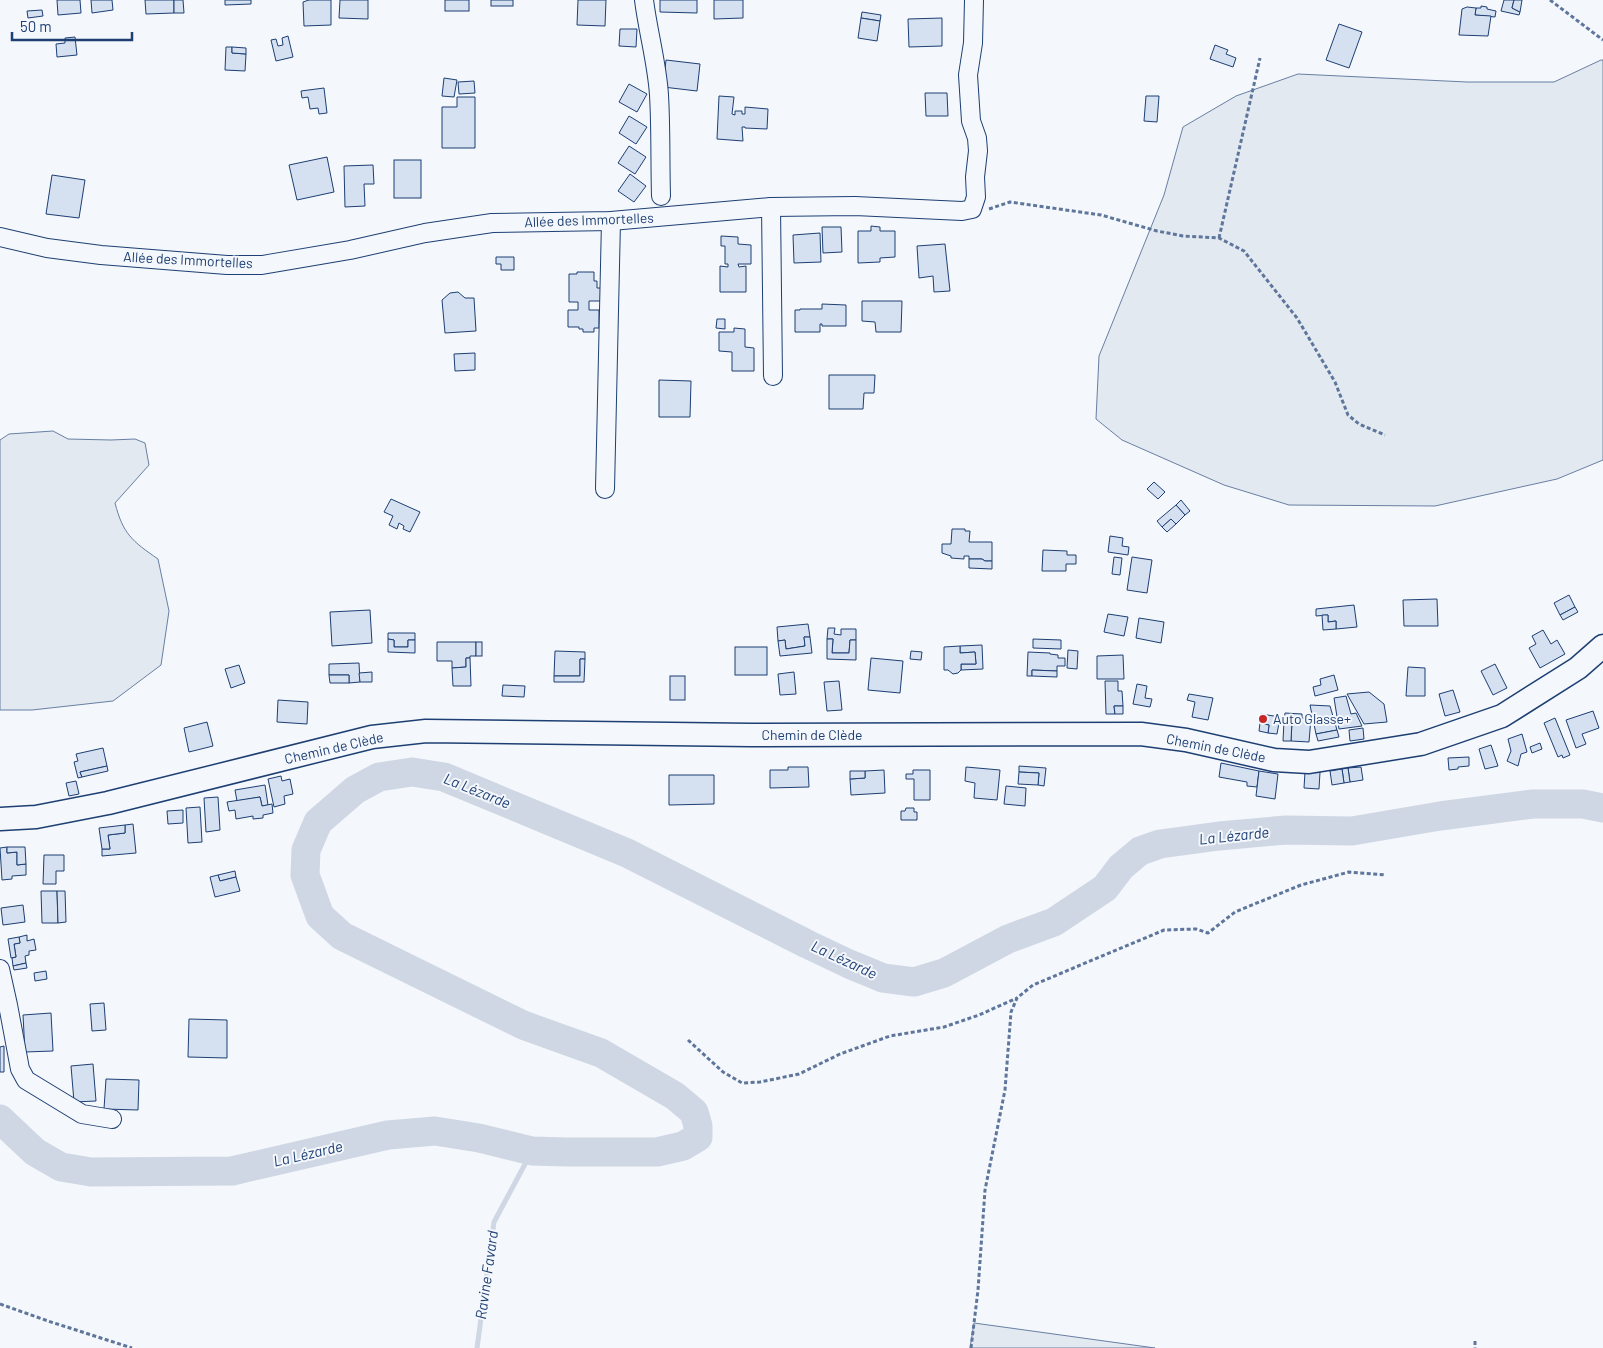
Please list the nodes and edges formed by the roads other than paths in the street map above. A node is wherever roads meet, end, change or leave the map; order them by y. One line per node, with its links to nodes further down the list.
1 (644, 0): 3 (street)
2 (974, 0): 4 (street, Allée des Immortelles)
3 (661, 196)
4 (771, 208): 5 (street, Allée des Immortelles); 7 (street)
5 (611, 221): 6 (street, Allée des Immortelles); 8 (street)
6 (0, 236)
7 (774, 376)
8 (605, 490)
9 (1603, 646): 10 (main road, Chemin de Clède)
10 (0, 819)
11 (0, 969): 12 (street)
12 (112, 1119)

